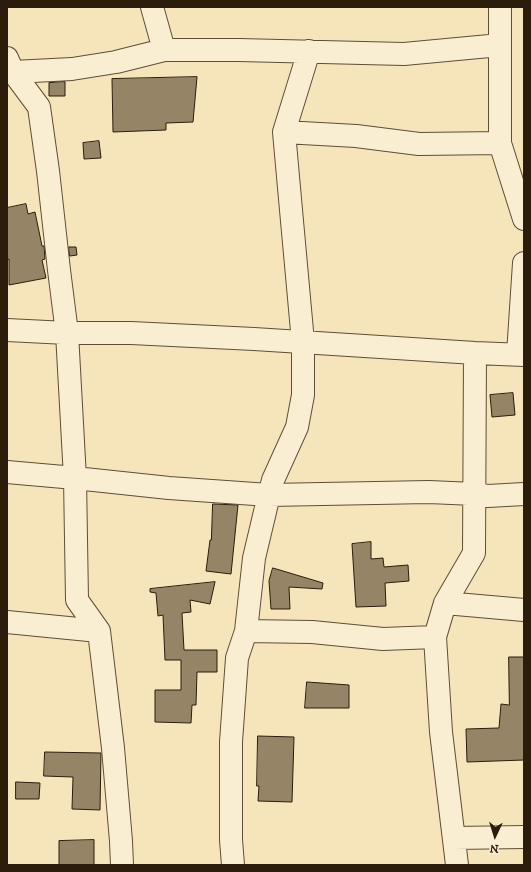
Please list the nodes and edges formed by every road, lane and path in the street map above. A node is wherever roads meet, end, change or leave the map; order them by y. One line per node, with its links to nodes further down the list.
1 (152, 7): 4 (street)
2 (500, 7): 3 (street)
3 (500, 45): 5 (street); 8 (street)
4 (164, 50): 5 (street); 6 (street)
5 (308, 51): 7 (street)
6 (10, 65): 12 (street)
7 (284, 132): 8 (street); 13 (street)
8 (500, 143): 9 (street)
9 (524, 219)
10 (524, 263): 15 (street)
11 (7, 330): 12 (street)
12 (67, 333): 13 (street); 17 (street)
13 (303, 342): 14 (street); 20 (street)
14 (475, 353): 15 (street); 18 (street)
15 (521, 355)
16 (7, 472): 17 (street)
17 (75, 478): 20 (street); 24 (street)
18 (474, 494): 19 (street); 20 (street); 21 (street)
19 (524, 494)
20 (269, 495): 25 (street)
21 (445, 603): 22 (street); 26 (street)
22 (524, 610)
23 (7, 622): 24 (street)
24 (99, 631): 29 (street)
25 (246, 632): 26 (street); 30 (street)
26 (435, 637): 28 (street)
27 (524, 837): 28 (street)
28 (454, 838): 31 (street)
29 (122, 865)
30 (233, 865)
31 (457, 865)

